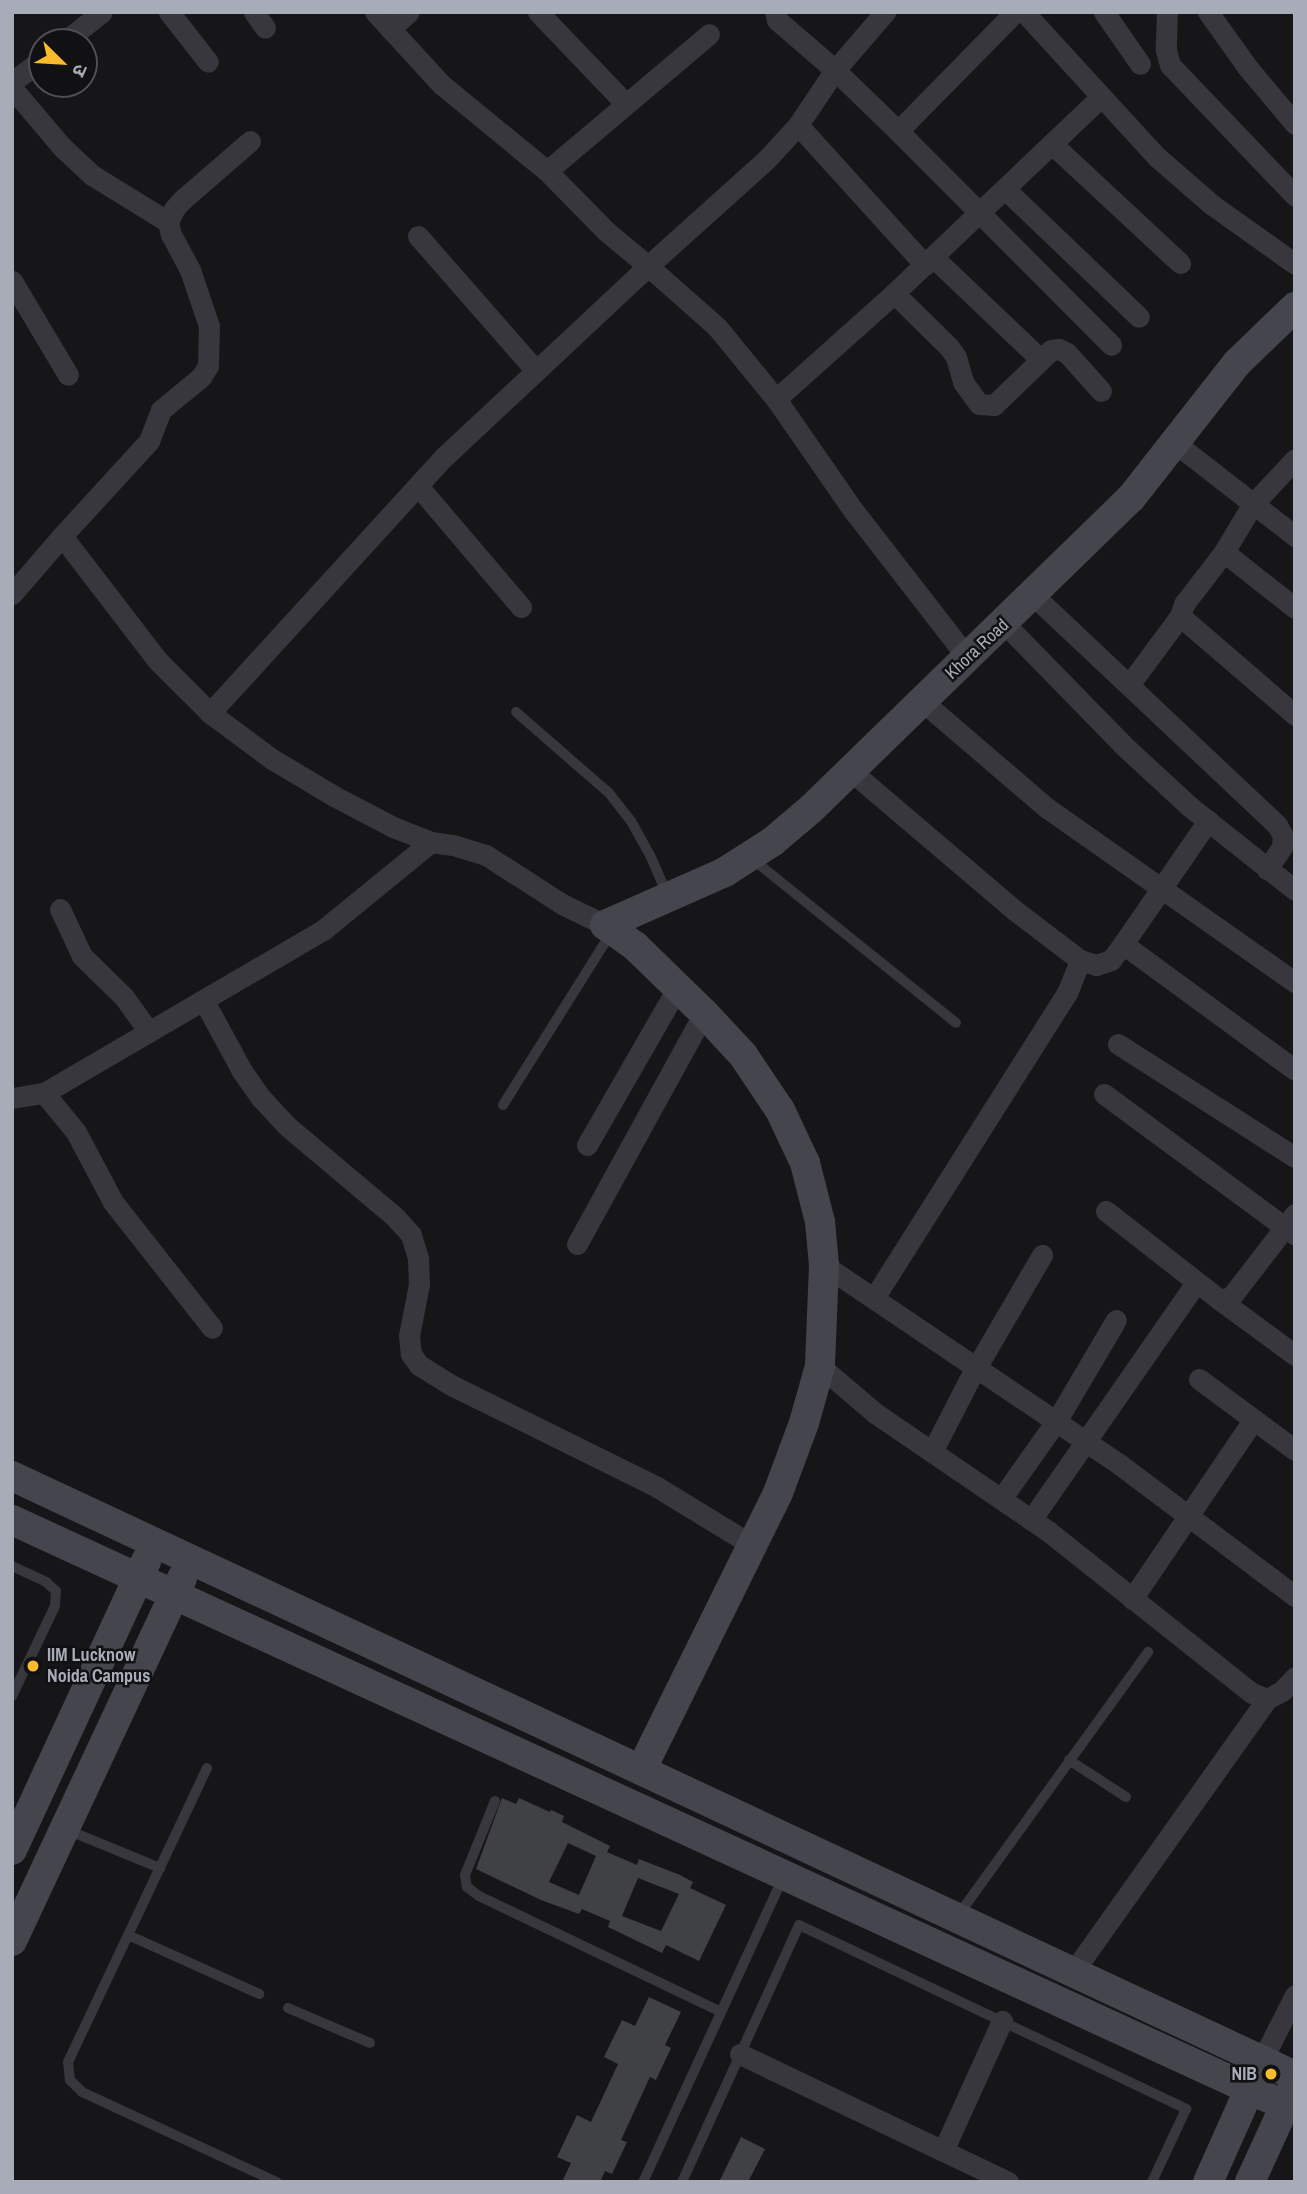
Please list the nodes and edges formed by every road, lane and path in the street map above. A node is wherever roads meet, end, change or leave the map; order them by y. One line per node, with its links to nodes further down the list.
1 (102, 12): 13 (street)
2 (169, 12): 16 (street)
3 (375, 12): 14 (street)
4 (409, 12): 14 (street)
5 (538, 12): 23 (street)
6 (775, 12): 19 (street)
7 (885, 12): 19 (street)
8 (1015, 12): 26 (street)
9 (1024, 12): 22 (street)
10 (1104, 12): 17 (street)
11 (1167, 12): 31 (street)
12 (1208, 12): 24 (street)
13 (82, 28)
14 (390, 29): 29 (street)
15 (709, 34): 23 (street)
16 (208, 62)
17 (1140, 64)
18 (28, 70): 20 (street)
19 (835, 70): 25 (street); 26 (street)
20 (12, 82)
21 (12, 88): 33 (street)
22 (1101, 97): 28 (street); 37 (street)
23 (626, 104): 29 (street)
24 (1295, 124)
25 (798, 125): 35 (street); 38 (street)
26 (898, 131): 32 (street)
27 (250, 141): 33 (street)
28 (1052, 144): 30 (street); 36 (street)
29 (547, 171): 38 (street)
30 (1005, 189): 32 (street); 42 (street)
31 (1295, 196)
32 (978, 213): 35 (street); 43 (street)
33 (169, 222): 53 (street)
34 (418, 236): 45 (street)
35 (929, 261): 40 (street); 44 (street)
36 (1180, 263)
37 (1295, 264)
38 (648, 266): 45 (street); 48 (street)
39 (12, 281): 46 (street)
40 (894, 293): 44 (street); 48 (street)
41 (1295, 307): 49 (street, Khora Road)
42 (1139, 317)
43 (1111, 345)
44 (1041, 360): 47 (street)
45 (536, 371): 51 (street)
46 (68, 374)
47 (1101, 391)
48 (776, 399): 62 (street)
49 (1175, 443): 52 (street); 57 (street, Khora Road)
50 (1295, 459): 52 (street)
51 (418, 486): 58 (street); 66 (street)
52 (1252, 505): 54 (street); 55 (street)
53 (62, 536): 56 (street); 66 (street)
54 (1295, 536)
55 (1224, 552): 59 (street); 60 (street)
56 (12, 594)
57 (1033, 594): 61 (street, Khora Road); 63 (street)
58 (521, 607)
59 (1295, 608)
60 (1180, 615): 63 (street); 67 (street)
61 (1005, 624): 62 (street, Khora Road); 69 (street)
62 (968, 659): 64 (street, Khora Road)
63 (1129, 685): 70 (street)
64 (922, 701): 68 (street, Khora Road); 74 (street)
65 (516, 712): 76 (lane)
66 (210, 713): 71 (street)
67 (1295, 715)
68 (851, 771): 72 (street, Khora Road); 80 (street)
69 (1208, 821): 73 (street); 74 (street)
70 (1289, 833): 73 (street)
71 (430, 842): 78 (street); 83 (street)
72 (749, 857): 76 (street, Khora Road); 85 (lane)
73 (1268, 869): 75 (street)
74 (1163, 887): 79 (street); 81 (street)
75 (1295, 890)
76 (668, 896): 78 (street, Khora Road)
77 (60, 909): 86 (street)
78 (608, 928): 82 (street); 92 (lane)
79 (1123, 944): 80 (street); 88 (street)
80 (1080, 960): 101 (street)
81 (1295, 982)
82 (678, 987): 84 (street); 93 (street)
83 (204, 1000): 86 (street); 120 (street)
84 (704, 1013): 97 (street); 99 (street)
85 (956, 1023)
86 (149, 1032): 89 (street)
87 (1118, 1044): 94 (street)
88 (1295, 1070)
89 (44, 1093): 91 (street); 104 (street)
90 (1104, 1094): 96 (street)
91 (12, 1098)
92 (503, 1105)
93 (587, 1145)
94 (1295, 1157)
95 (1106, 1210): 100 (street)
96 (1291, 1225): 102 (street)
97 (577, 1244)
98 (1042, 1255): 107 (street)
99 (824, 1265): 101 (street); 106 (street)
100 (1196, 1283): 102 (street); 111 (street)
101 (874, 1298): 107 (street)
102 (1220, 1300): 105 (street)
103 (1116, 1320): 109 (street)
104 (212, 1328)
105 (1295, 1355)
106 (820, 1366): 113 (street); 120 (street)
107 (977, 1366): 109 (street); 113 (street)
108 (1199, 1379): 110 (street)
109 (1057, 1420): 111 (street); 115 (street)
110 (1253, 1420): 112 (street); 116 (street)
111 (1087, 1442): 116 (street); 118 (street)
112 (1295, 1450)
113 (932, 1452): 115 (street)
114 (12, 1476): 119 (street)
115 (1001, 1499): 118 (street)
116 (1189, 1515): 125 (street); 126 (street)
117 (12, 1520): 123 (street)
118 (1031, 1520): 126 (street)
119 (156, 1541): 121 (street); 123 (street)
120 (752, 1545): 133 (street)
121 (191, 1559): 124 (street); 133 (street)
122 (12, 1566): 129 (lane)
123 (139, 1577): 124 (street); 137 (street)
124 (174, 1595): 136 (street); 139 (street)
125 (1295, 1596)
126 (1132, 1599): 130 (street)
127 (1148, 1652): 131 (lane)
128 (1295, 1677): 130 (street)
129 (12, 1696)
130 (1268, 1699): 143 (street)
131 (1069, 1760): 134 (lane); 140 (lane)
132 (207, 1768): 138 (lane)
133 (641, 1770): 140 (street)
134 (1126, 1797)
135 (495, 1801): 147 (lane)
136 (65, 1829): 138 (lane); 142 (street)
137 (12, 1850)
138 (160, 1868): 141 (lane)
139 (785, 1875): 147 (lane); 153 (street)
140 (957, 1918): 143 (street)
141 (128, 1935): 144 (lane); 156 (lane)
142 (12, 1941)
143 (1073, 1972): 151 (street)
144 (259, 1994)
145 (1295, 1996): 151 (street)
146 (288, 2008): 149 (lane)
147 (721, 2012): 157 (lane)
148 (1002, 2021): 150 (lane); 155 (street); 160 (lane)
149 (370, 2043)
150 (740, 2054): 155 (street); 158 (lane)
151 (1262, 2060): 152 (street); 153 (street)
152 (1295, 2076)
153 (1250, 2089): 154 (street); 161 (street)
154 (1292, 2100): 162 (street)
155 (943, 2151): 159 (street)
156 (277, 2182)
157 (643, 2182)
158 (682, 2182)
159 (1008, 2182)
160 (1153, 2182)
161 (1208, 2182)
162 (1250, 2182)

